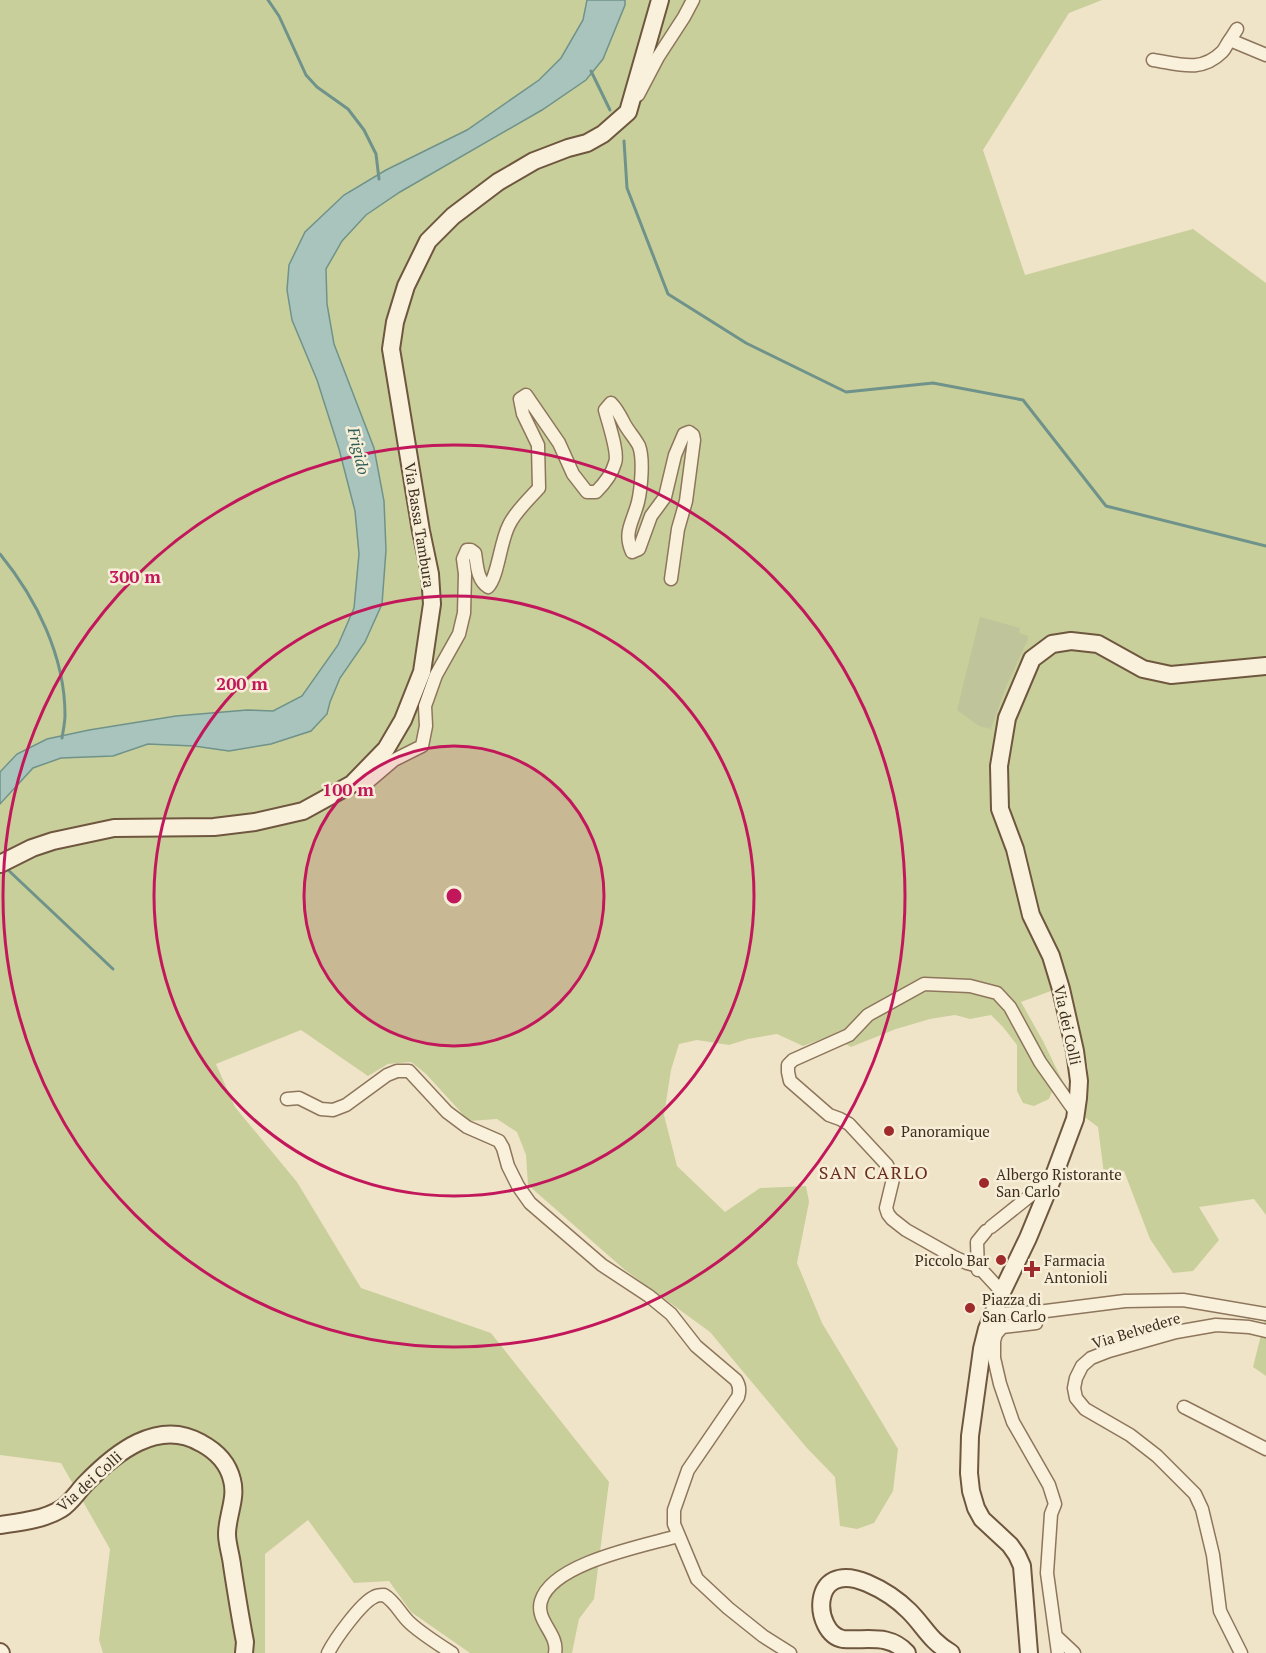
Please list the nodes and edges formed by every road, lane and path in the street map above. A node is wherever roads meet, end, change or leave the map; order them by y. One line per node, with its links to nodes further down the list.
1 (660, 0): 5 (street)
2 (693, 0): 5 (street)
3 (1266, 55): 4 (street)
4 (1153, 60)
5 (628, 112): 8 (street, Via Bassa Tambura)
6 (670, 579): 8 (street)
7 (1266, 666): 11 (street, Via dei Colli)
8 (352, 784): 9 (street, Via Bassa Tambura)
9 (0, 864)
10 (287, 1099): 22 (street)
11 (1076, 1113): 12 (street, Via dei Colli); 13 (street)
12 (1053, 1177): 13 (street); 14 (street, Via dei Colli)
13 (978, 1268): 14 (street)
14 (1002, 1292): 16 (street, Via dei Colli)
15 (1038, 1312): 16 (street, Via Belvedere); 17 (street, Via Belvedere); 23 (street)
16 (993, 1313): 31 (street, Via dei Colli)
17 (1266, 1314)
18 (1266, 1331): 34 (street, Via Belvedere)
19 (1184, 1407): 20 (street)
20 (1266, 1449)
21 (0, 1525): 24 (street, Via dei Colli)
22 (678, 1536): 27 (street); 28 (street)
23 (1057, 1637): 32 (street); 33 (street)
24 (244, 1653)
25 (328, 1653): 26 (street)
26 (452, 1653)
27 (555, 1653)
28 (790, 1653)
29 (908, 1653): 30 (street)
30 (951, 1653)
31 (1029, 1653)
32 (1058, 1653)
33 (1074, 1653)
34 (1241, 1653)

